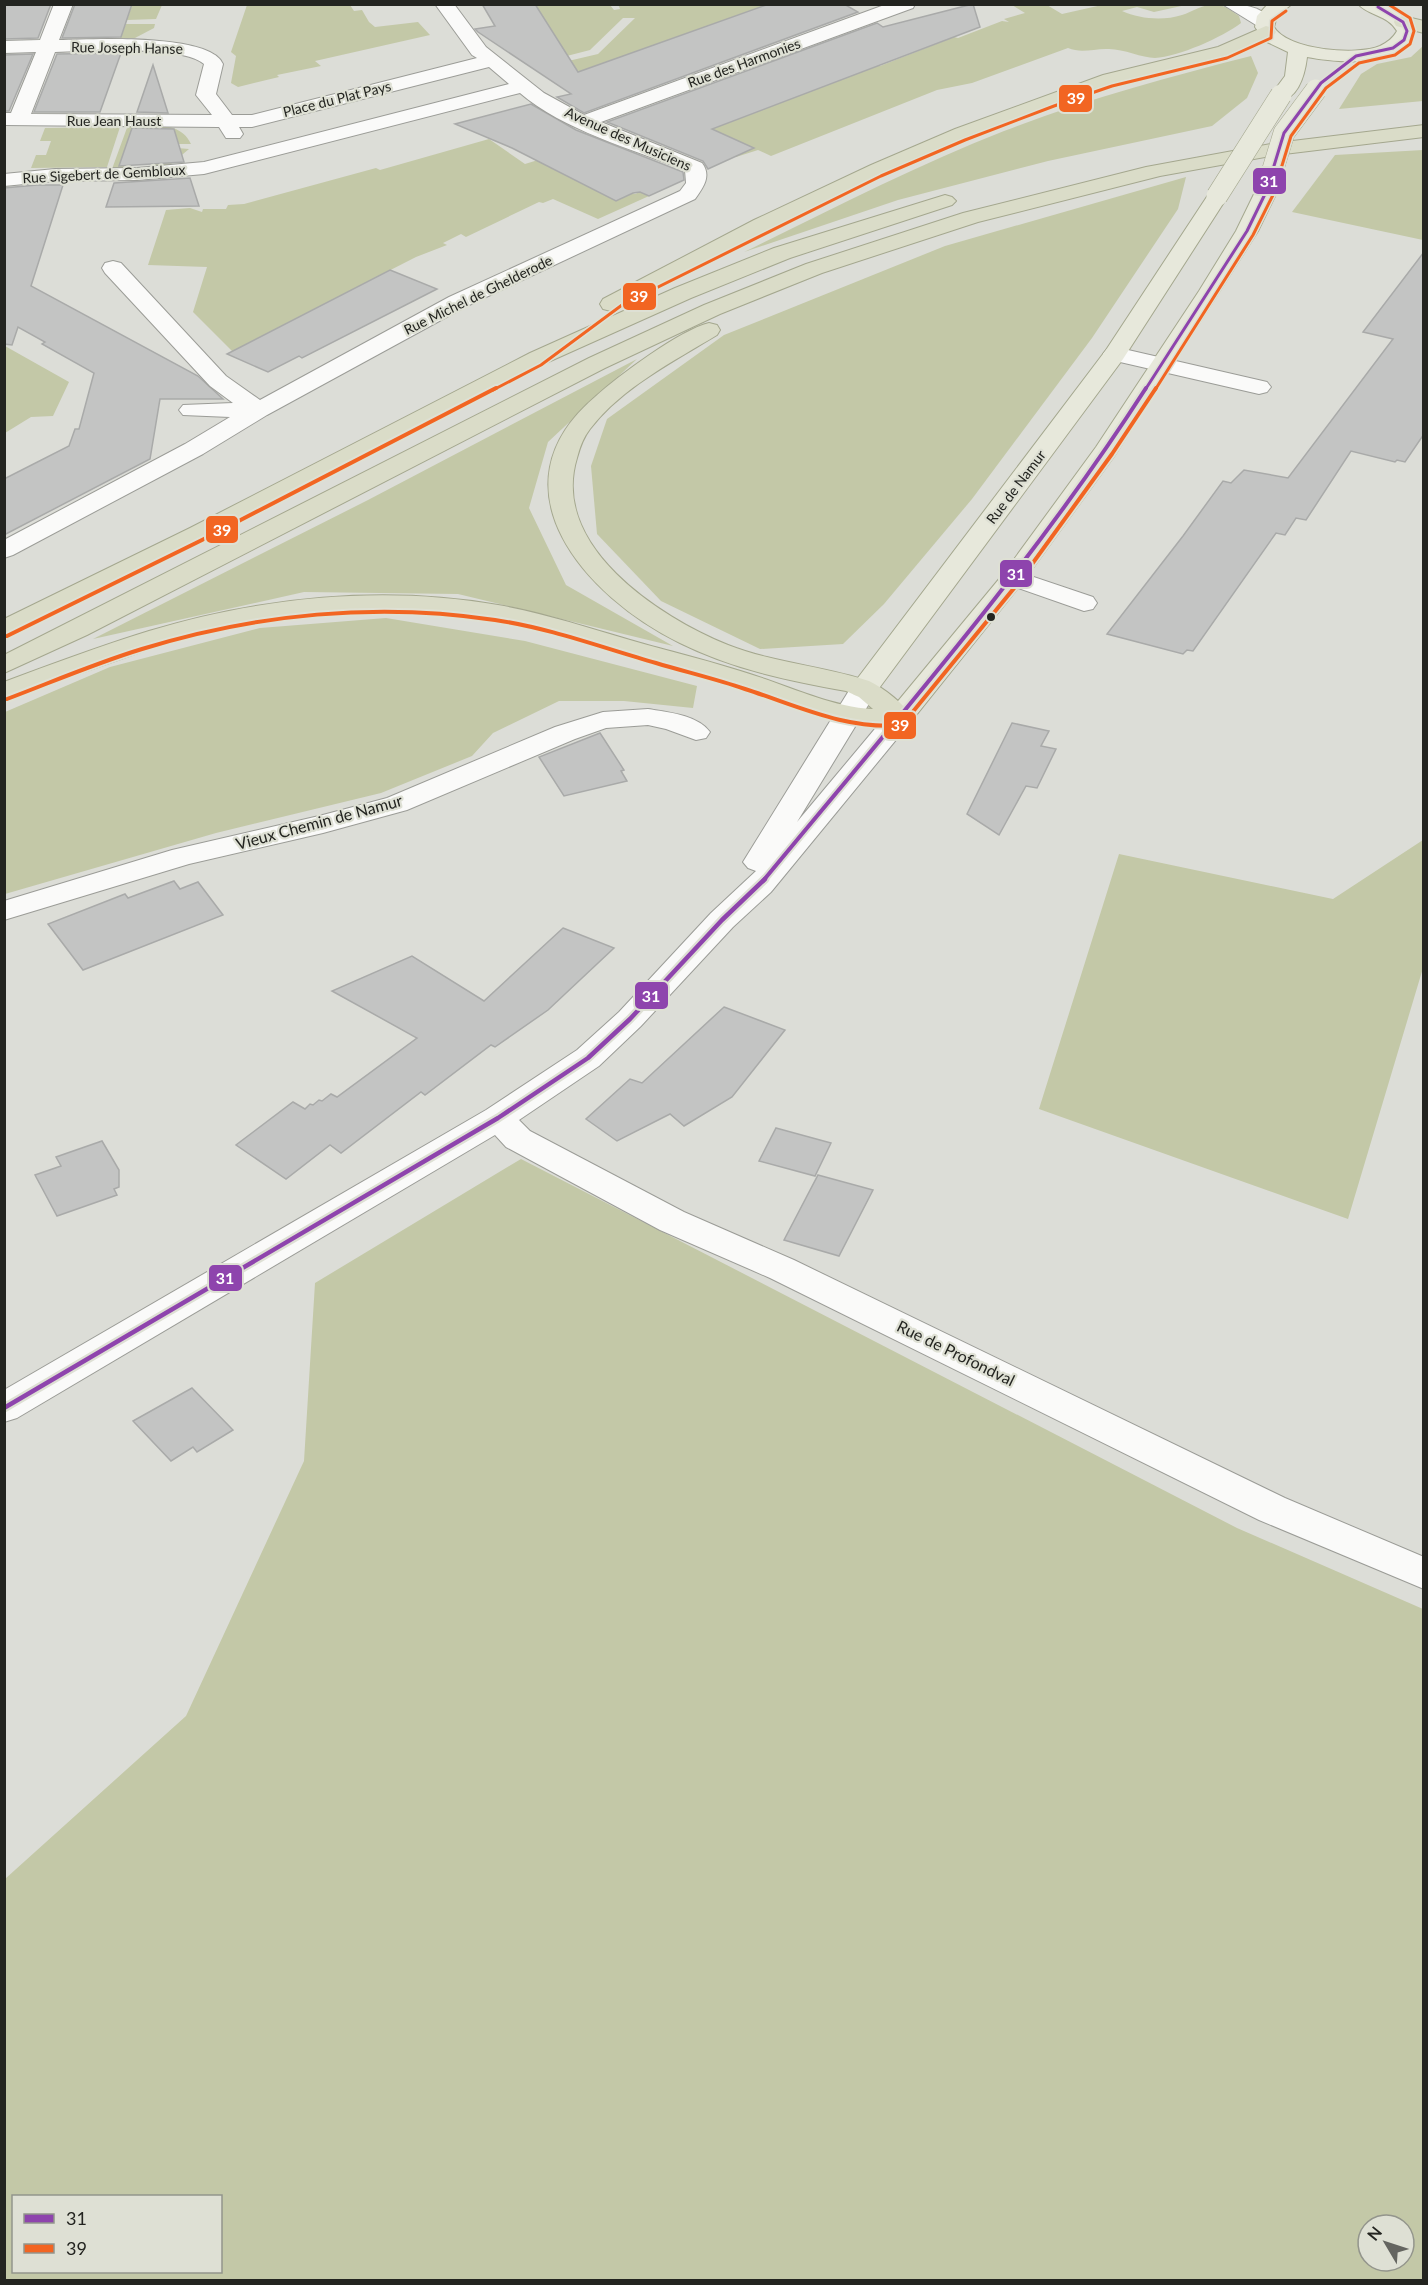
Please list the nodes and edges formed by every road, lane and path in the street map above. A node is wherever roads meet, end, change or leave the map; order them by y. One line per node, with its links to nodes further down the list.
1 (64, 4): 11 (street)
2 (444, 4): 15 (street, Avenue des Musiciens)
3 (906, 4): 20 (street, Rue des Harmonies)
4 (1231, 4): 8 (street)
5 (1414, 4): 7 (highway)
6 (1374, 5): 9 (main road)
7 (1424, 10)
8 (1273, 14): 13 (main road, Rue de Namur); 30 (highway)
9 (1403, 22): 10 (highway); 14 (main road, Rue de Namur)
10 (1424, 27)
11 (47, 47): 12 (street, Rue Joseph Hanse); 18 (street); 19 (street, Rue Joseph Hanse)
12 (4, 48)
13 (1298, 49): 14 (main road, Rue de Namur); 29 (main road, Rue de Namur, bridge)
14 (1356, 56): 31 (main road, Rue de Namur, bridge)
15 (493, 60): 16 (street, Avenue des Musiciens); 19 (street, Place du Plat Pays)
16 (523, 86): 20 (street, Avenue des Musiciens); 23 (street)
17 (1424, 112): 22 (highway)
18 (12, 119): 19 (street, Rue Jean Haust)
19 (224, 122): 23 (street)
20 (583, 122): 25 (street, Avenue des Musiciens)
21 (1424, 131): 28 (highway)
22 (1134, 155)
23 (249, 158): 24 (street, Rue Sigebert de Gembloux)
24 (4, 180)
25 (696, 183): 34 (street, Rue Michel de Ghelderode)
26 (960, 196): 30 (highway)
27 (113, 268): 34 (street)
28 (726, 304): 39 (highway); 40 (highway)
29 (1115, 354): 31 (street); 40 (main road, Rue de Namur)
30 (538, 358): 38 (highway)
31 (1163, 365): 32 (street); 36 (main road, Rue de Namur)
32 (1259, 387)
33 (191, 410): 34 (street, Rue Michel de Ghelderode)
34 (259, 410): 35 (street, Rue Michel de Ghelderode)
35 (4, 550)
36 (1013, 578): 37 (street); 43 (main road, Rue de Namur)
37 (1084, 603)
38 (4, 629)
39 (4, 665)
40 (864, 689): 42 (street, Rue de Namur); 43 (highway)
41 (4, 692): 42 (highway)
42 (847, 716): 43 (highway); 46 (street, Rue de Namur)
43 (899, 718): 46 (street, Rue de Namur)
44 (696, 732): 45 (street, Vieux Chemin de Namur)
45 (4, 911)
46 (722, 920): 47 (street, Rue de Namur)
47 (498, 1118): 48 (street, Rue de Namur); 49 (street, Rue de Profondval)
48 (4, 1408)
49 (1424, 1574)

